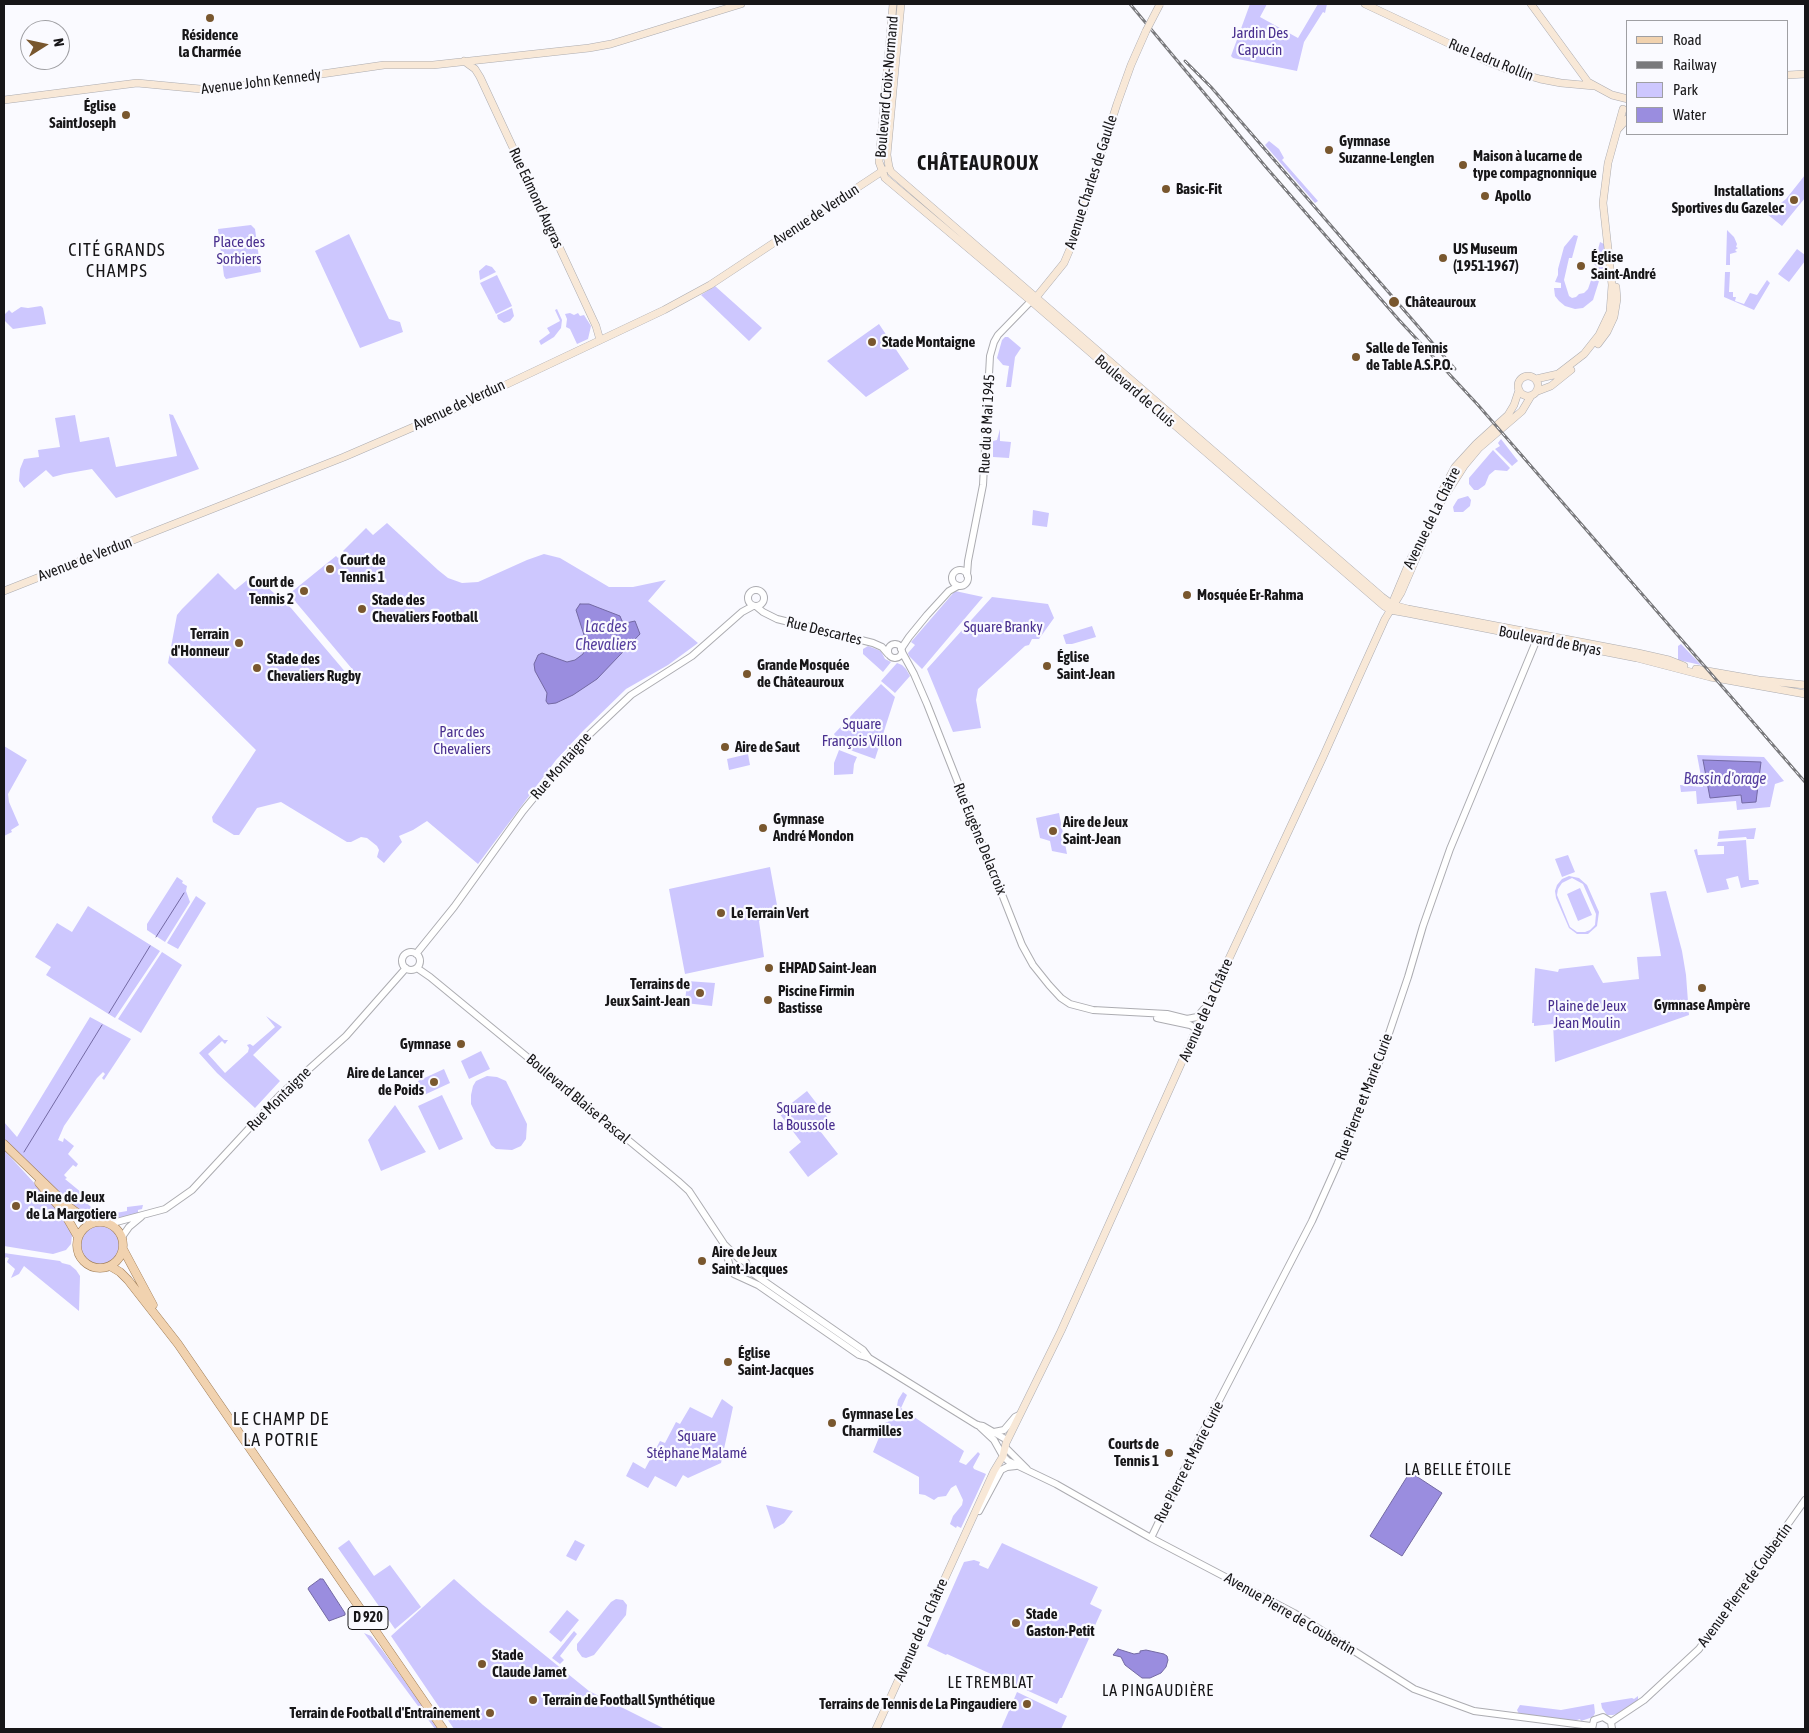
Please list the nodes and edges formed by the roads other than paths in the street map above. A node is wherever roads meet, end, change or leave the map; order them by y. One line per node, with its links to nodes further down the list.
1 (741, 4): 7 (main road, Avenue John Kennedy)
2 (893, 4): 15 (main road, Boulevard Croix-Normand)
3 (901, 4): 15 (main road, Boulevard Croix-Normand)
4 (1160, 4): 17 (main road, Avenue Charles de Gaulle, bridge)
5 (1365, 4): 12 (main road, Rue Ledru Rollin)
6 (1531, 4): 12 (main road)
7 (489, 59): 8 (main road, Avenue John Kennedy); 11 (main road)
8 (464, 61): 11 (main road, Rue Edmond Augras); 13 (main road, Avenue John Kennedy)
9 (1805, 72): 10 (main road)
10 (1789, 74)
11 (480, 77): 18 (main road, Rue Edmond Augras)
12 (1594, 86): 14 (main road)
13 (4, 100)
14 (1626, 108): 16 (main road)
15 (885, 169): 17 (main road, Boulevard de Cluis); 18 (main road, Avenue de Verdun)
16 (1605, 214): 19 (main road); 21 (main road)
17 (1034, 300): 26 (street, Rue du 8 Mai 1945); 36 (main road, Boulevard de Cluis)
18 (600, 340): 31 (main road, Avenue de Verdun)
19 (1536, 379): 20 (main road); 21 (main road)
20 (1519, 390): 22 (main road); 23 (main road)
21 (1538, 391): 22 (main road)
22 (1531, 396): 23 (main road)
23 (1507, 420): 24 (main road, Avenue de La Châtre); 25 (main road, Avenue de La Châtre)
24 (1441, 493): 25 (main road); 36 (main road, Avenue de La Châtre)
25 (1430, 526): 36 (main road, Avenue de La Châtre)
26 (968, 561): 27 (street, Rue du 8 Mai 1945); 28 (street, Rue du 8 Mai 1945)
27 (960, 571): 28 (street); 29 (street)
28 (967, 575): 30 (street)
29 (952, 581): 30 (street); 32 (street)
30 (958, 586): 32 (street)
31 (4, 591)
32 (949, 591): 39 (street)
33 (748, 600): 34 (street); 35 (street); 37 (street, Rue Montaigne)
34 (764, 601): 35 (street); 38 (street, Rue Descartes)
35 (755, 606): 37 (street, Rue Montaigne); 38 (street, Rue Descartes)
36 (1391, 607): 40 (main road, Boulevard de Bryas); 45 (main road, Boulevard de Bryas); 53 (main road, Avenue de La Châtre)
37 (742, 612): 50 (street, Rue Montaigne)
38 (770, 616): 42 (street, Rue Descartes)
39 (908, 636): 41 (street); 43 (street)
40 (1537, 639): 45 (main road, Boulevard de Bryas); 82 (street, Rue Pierre et Marie Curie)
41 (893, 644): 42 (street, Rue Descartes); 43 (street); 44 (street)
42 (878, 645): 44 (street, Rue Descartes)
43 (902, 650): 46 (street); 47 (street, Rue Eugène Delacroix)
44 (888, 654): 46 (street)
45 (1643, 657): 48 (main road, Boulevard de Bryas); 49 (main road, Boulevard de Bryas)
46 (897, 658): 47 (street)
47 (911, 667): 54 (street, Rue Eugène Delacroix)
48 (1805, 685)
49 (1805, 694)
50 (416, 954): 51 (street); 52 (street)
51 (406, 968): 52 (street); 58 (street, Rue Montaigne)
52 (417, 968): 63 (street, Boulevard Blaise Pascal)
53 (1206, 1008): 54 (main road, Avenue de La Châtre); 54 (street)
54 (1189, 1025): 55 (main road, Avenue de La Châtre); 55 (street)
55 (1193, 1037): 72 (main road, Avenue de La Châtre)
56 (4, 1144): 57 (main road)
57 (24, 1164): 59 (main road); 61 (main road)
58 (142, 1216): 60 (street, Rue Montaigne); 62 (street, Rue Montaigne)
59 (98, 1222): 60 (main road); 61 (main road)
60 (110, 1224): 62 (main road)
61 (78, 1237): 67 (main road)
62 (122, 1237): 64 (main road)
63 (724, 1244): 65 (street, Boulevard Blaise Pascal); 66 (street, Boulevard Blaise Pascal)
64 (123, 1249): 67 (main road); 70 (main road, D 920)
65 (740, 1258): 66 (street); 68 (street, Boulevard Blaise Pascal)
66 (731, 1265): 69 (street, Boulevard Blaise Pascal)
67 (110, 1266): 70 (main road, D 920)
68 (748, 1269): 69 (street); 71 (street, Boulevard Blaise Pascal)
69 (740, 1276): 71 (street, Boulevard Blaise Pascal)
70 (178, 1344): 85 (main road, D 920)
71 (854, 1348): 73 (street)
72 (1020, 1415): 74 (street, Avenue de La Châtre); 75 (main road, Avenue de La Châtre)
73 (981, 1428): 74 (street); 75 (street); 76 (street, Avenue Pierre de Coubertin)
74 (994, 1432): 75 (street)
75 (1006, 1443): 76 (main road, Avenue de La Châtre); 79 (street, Avenue Pierre de Coubertin)
76 (1003, 1456): 77 (street, Avenue Pierre de Coubertin); 81 (main road, Avenue de La Châtre)
77 (1017, 1466): 78 (street, Avenue Pierre de Coubertin); 79 (street, Avenue Pierre de Coubertin)
78 (1007, 1467): 81 (street, Avenue de La Châtre)
79 (1030, 1471): 82 (street, Avenue Pierre de Coubertin)
80 (1805, 1500): 83 (street, Avenue Pierre de Coubertin)
81 (967, 1532): 86 (main road, Avenue de La Châtre)
82 (1151, 1538): 84 (street, Avenue Pierre de Coubertin)
83 (1611, 1726): 84 (street, Avenue Pierre de Coubertin)
84 (1592, 1728)
85 (443, 1729)
86 (876, 1729)

